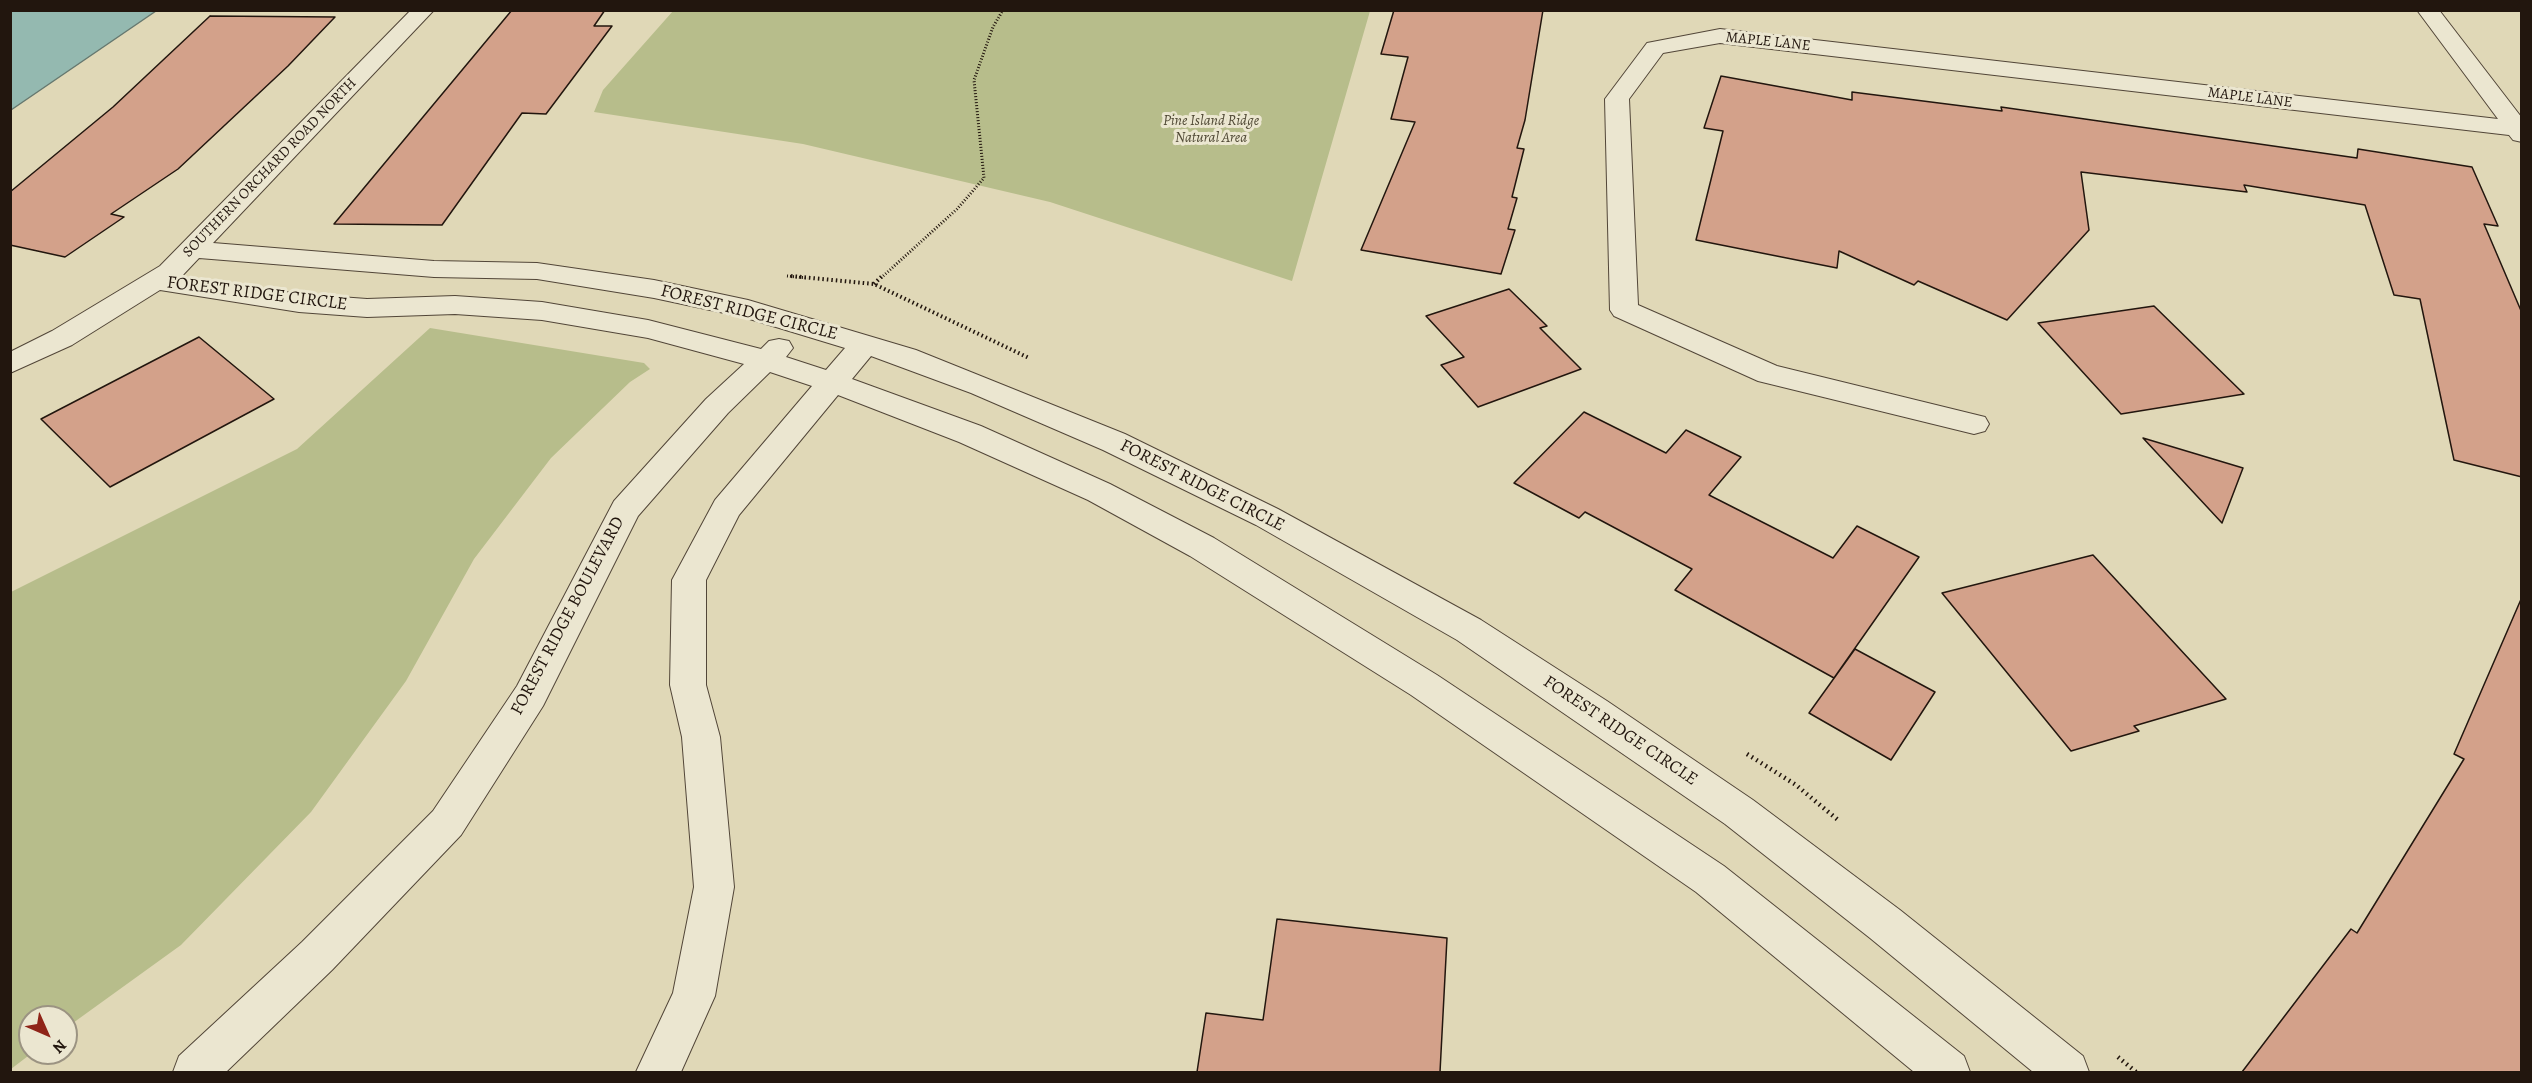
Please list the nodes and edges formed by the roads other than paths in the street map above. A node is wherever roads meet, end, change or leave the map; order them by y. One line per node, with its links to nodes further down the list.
1 (424, 10): 4 (street, SOUTHERN ORCHARD ROAD NORTH)
2 (2427, 10): 3 (street)
3 (2520, 131): 11 (street, MAPLE LANE)
4 (192, 249): 5 (street, SOUTHERN ORCHARD ROAD NORTH); 6 (street, FOREST RIDGE CIRCLE)
5 (154, 281): 8 (street, FOREST RIDGE CIRCLE); 9 (street, SOUTHERN ORCHARD ROAD NORTH)
6 (804, 325): 7 (street, FOREST RIDGE CIRCLE); 8 (street, FOREST RIDGE BOULEVARD)
7 (865, 344): 10 (street); 15 (street, FOREST RIDGE CIRCLE)
8 (765, 361): 10 (street, FOREST RIDGE CIRCLE); 12 (street, FOREST RIDGE BOULEVARD)
9 (10, 364)
10 (831, 383): 13 (street); 14 (street, FOREST RIDGE CIRCLE)
11 (1974, 424)
12 (195, 1072)
13 (658, 1072)
14 (1948, 1072)
15 (2067, 1072)

